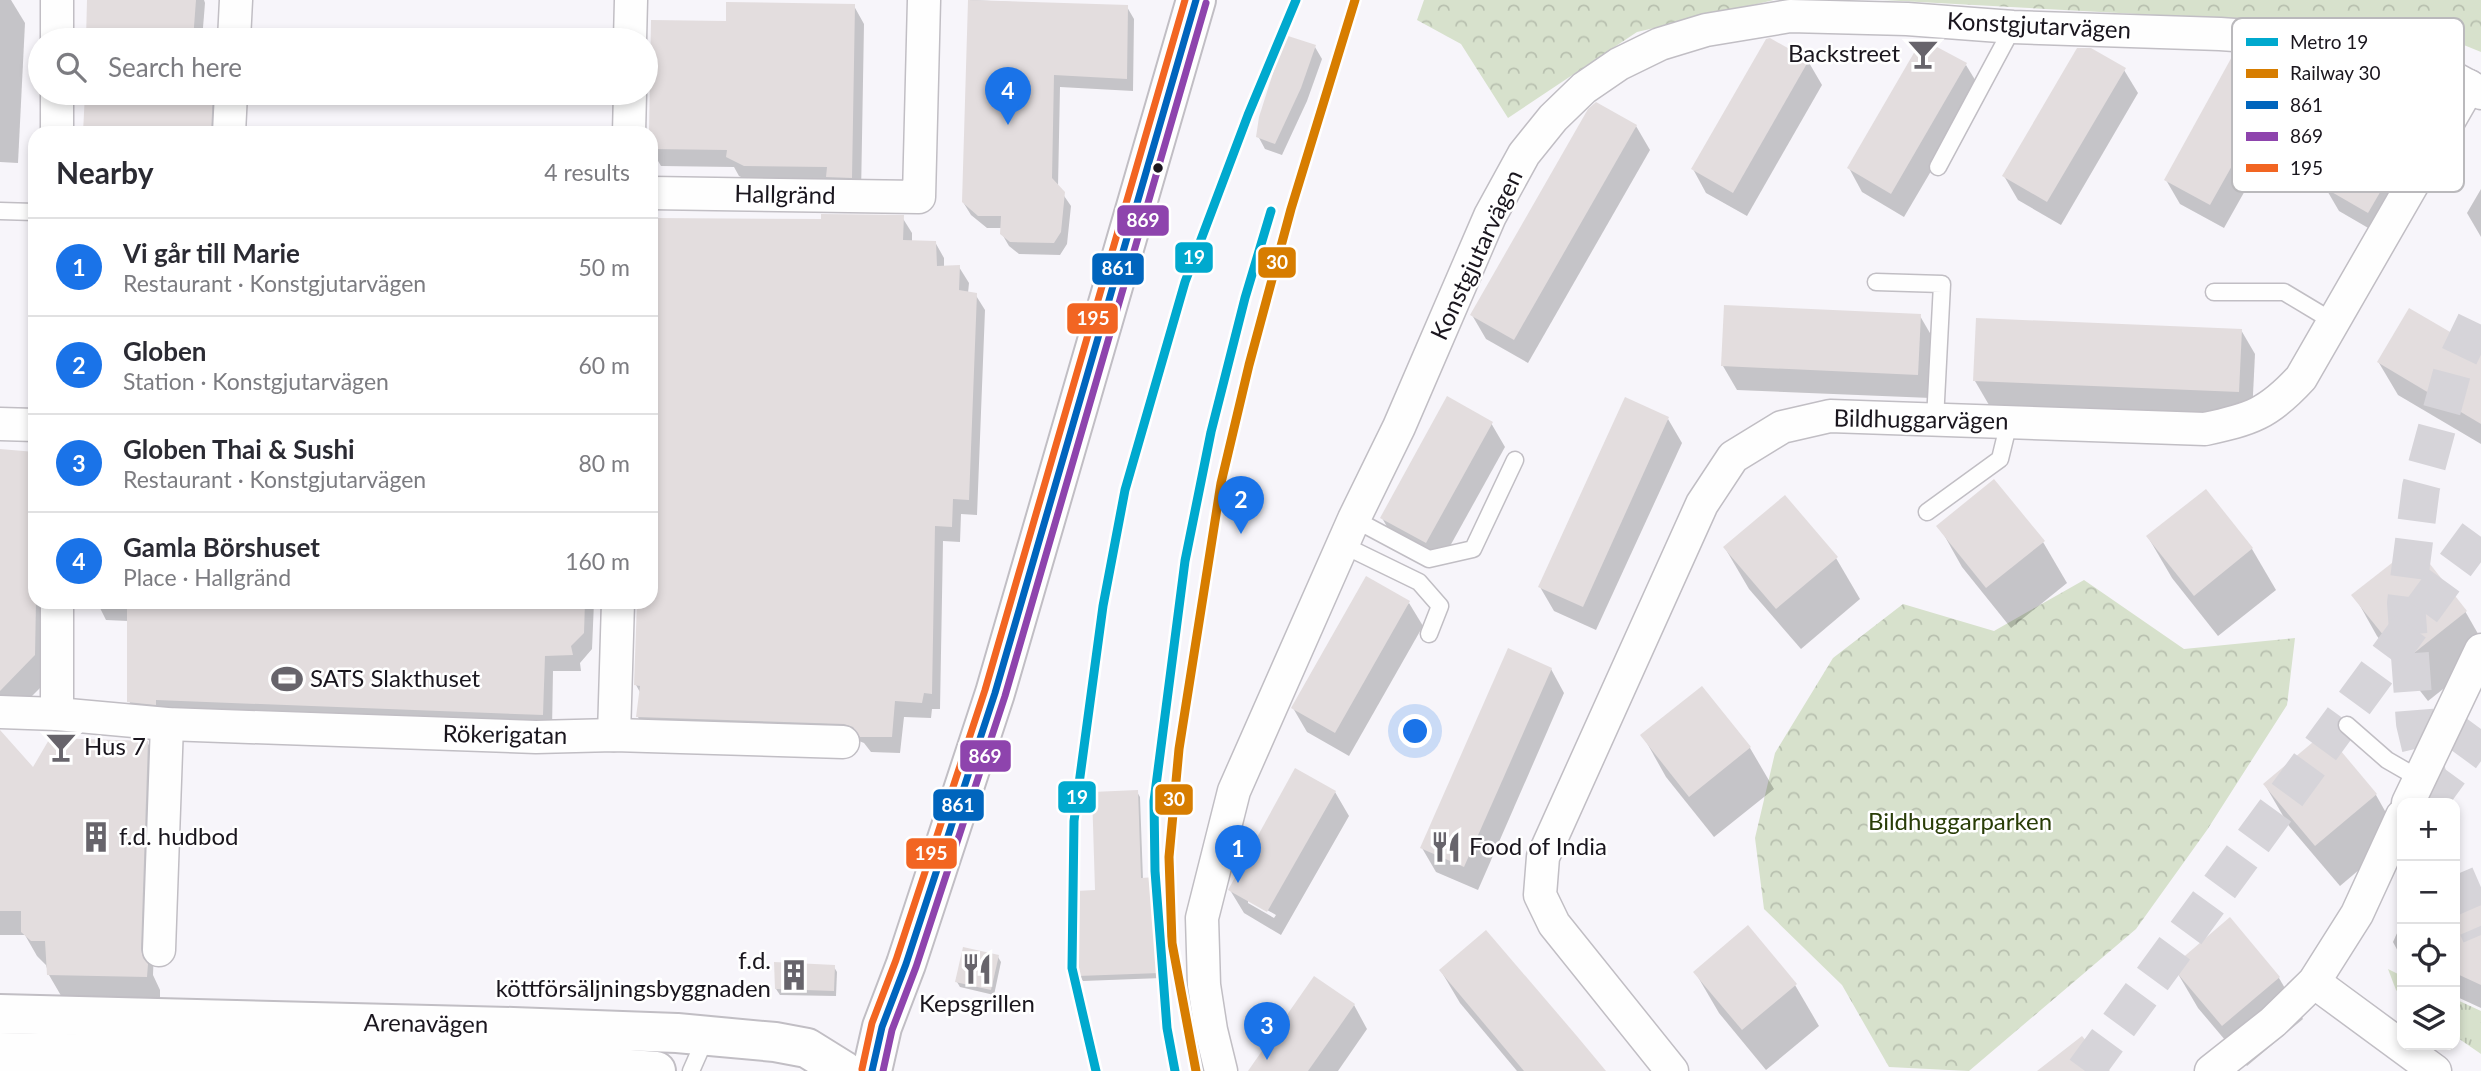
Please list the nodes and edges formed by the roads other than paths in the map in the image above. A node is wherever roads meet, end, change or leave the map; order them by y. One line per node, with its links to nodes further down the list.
1 (57, 0): 7 (street)
2 (236, 0): 8 (street)
3 (631, 0): 9 (street)
4 (924, 0): 21 (street, Hallgränd)
5 (1195, 0): 53 (main road)
6 (2013, 27): 10 (street, Konstgjutarvägen); 19 (lane); 33 (street, Konstgjutarvägen)
7 (57, 28)
8 (235, 28)
9 (630, 28)
10 (2232, 35)
11 (2475, 90): 15 (street, Bildhuggarvägen)
12 (57, 105): 16 (street)
13 (230, 105): 17 (street)
14 (630, 105): 18 (street)
15 (2464, 108)
16 (57, 126)
17 (229, 126)
18 (629, 126)
19 (1938, 167)
20 (2413, 192): 26 (street, Bildhuggarvägen)
21 (658, 193)
22 (0, 211): 23 (lane)
23 (28, 212)
24 (1877, 282): 27 (lane)
25 (2214, 292): 26 (lane)
26 (2334, 322): 28 (street, Bildhuggarvägen)
27 (1935, 420): 28 (street, Bildhuggarvägen); 55 (street, Bildhuggarvägen)
28 (2009, 422): 32 (lane)
29 (0, 424): 30 (street)
30 (28, 425)
31 (1515, 460): 33 (lane)
32 (1927, 512)
33 (1349, 532): 36 (lane); 54 (street, Konstgjutarvägen)
34 (57, 609): 39 (street)
35 (618, 609): 42 (street)
36 (1429, 634)
37 (2481, 650): 44 (street)
38 (0, 712): 39 (street, Rökerigatan)
39 (57, 714): 40 (street, Rökerigatan)
40 (167, 724): 42 (street, Rökerigatan); 46 (street)
41 (2347, 725): 44 (lane)
42 (614, 735): 43 (street, Rökerigatan)
43 (843, 742)
44 (2414, 791)
45 (2397, 827): 47 (street)
46 (159, 950)
47 (2314, 982): 56 (street); 57 (street)
48 (0, 1014): 50 (main road, Arenavägen)
49 (0, 1052): 51 (main road, Arenavägen)
50 (699, 1054): 52 (main road, Arenavägen)
51 (654, 1071)
52 (844, 1071)
53 (872, 1071)
54 (1221, 1071)
55 (1672, 1071)
56 (2211, 1071)
57 (2435, 1071)

